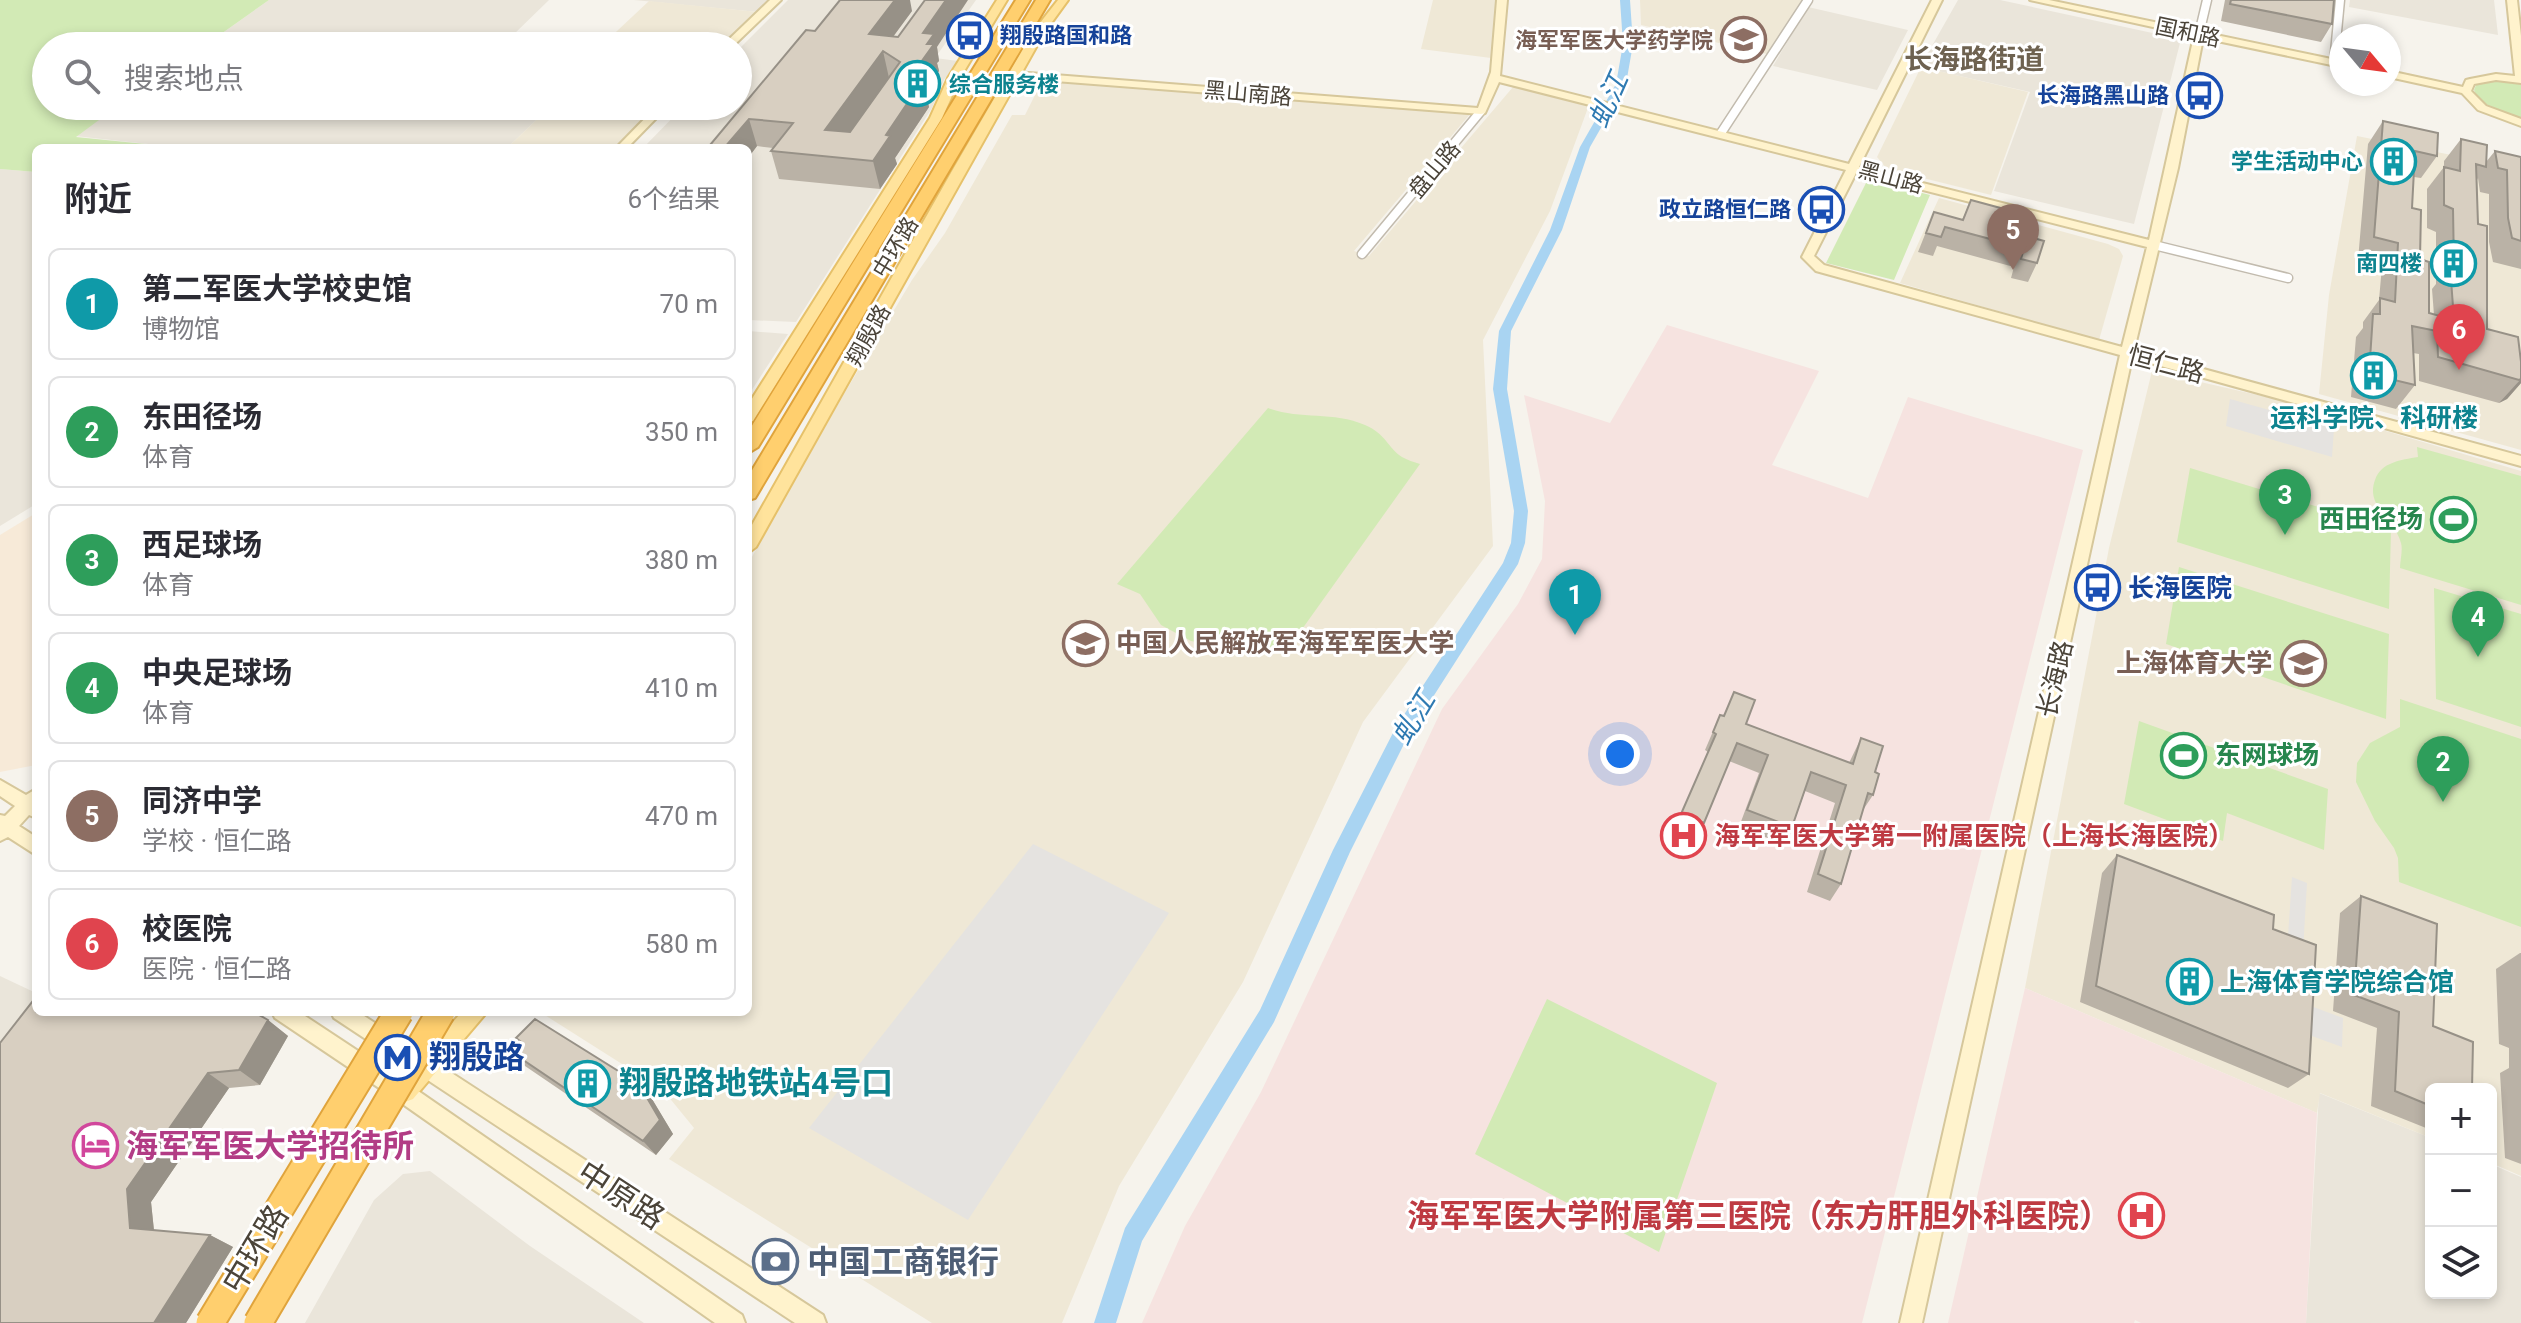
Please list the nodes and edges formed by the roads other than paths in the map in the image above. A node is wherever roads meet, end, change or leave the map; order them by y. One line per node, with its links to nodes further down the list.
1 (776, 0): 16 (street)
2 (1002, 0): 35 (main road)
3 (1010, 0): 27 (highway)
4 (1023, 0): 27 (highway, 中环路)
5 (1045, 0): 38 (highway, 中环路)
6 (1063, 0): 19 (main road, 翔殷路)
7 (1502, 0): 21 (street, 盘山路)
8 (1808, 0): 28 (street)
9 (1937, 0): 30 (street)
10 (2035, 0): 14 (street, 国和路)
11 (2207, 0): 17 (street)
12 (2340, 0): 15 (street)
13 (2512, 0): 22 (street)
14 (2073, 4): 17 (street, 国和路)
15 (2339, 24)
16 (742, 32)
17 (2199, 34): 18 (street, 国和路); 31 (street, 长海路)
18 (2329, 61)
19 (1015, 75): 24 (street, 黑山南路); 39 (main road, 翔殷路)
20 (2401, 77): 23 (street)
21 (1494, 78): 24 (street, 盘山路); 28 (street, 黑山路)
22 (2521, 80): 23 (street)
23 (2466, 91): 26 (street)
24 (1481, 111): 32 (street, 盘山路)
25 (649, 120): 29 (street)
26 (2521, 123)
27 (946, 124): 36 (highway, 中环路)
28 (1721, 133): 30 (street, 黑山路)
29 (625, 144)
30 (1852, 167): 31 (street, 黑山路); 34 (street, 恒仁路)
31 (2154, 245): 33 (street, 黑山路); 34 (street, 长海路)
32 (1362, 254)
33 (2288, 278)
34 (2127, 353): 37 (street, 恒仁路); 60 (street, 长海路)
35 (752, 411)
36 (752, 440)
37 (2521, 461)
38 (752, 486)
39 (752, 540)
40 (0, 787): 41 (street)
41 (32, 803)
42 (32, 805): 43 (street)
43 (2, 828): 44 (street)
44 (32, 845)
45 (288, 1016): 52 (street, 中原路)
46 (347, 1016): 51 (street, 中原路)
47 (381, 1016): 51 (main road)
48 (397, 1016): 55 (highway, 中环路, bridge)
49 (439, 1016): 56 (highway, 中环路, bridge)
50 (472, 1016): 53 (main road)
51 (374, 1034): 52 (main road); 53 (street, 中原路)
52 (362, 1066): 54 (street, 中原路); 55 (main road)
53 (426, 1068): 54 (main road); 59 (street, 中原路)
54 (404, 1093): 57 (main road); 58 (street, 中原路)
55 (207, 1323)
56 (258, 1323)
57 (266, 1323)
58 (734, 1323)
59 (815, 1323)
60 (1911, 1323)

